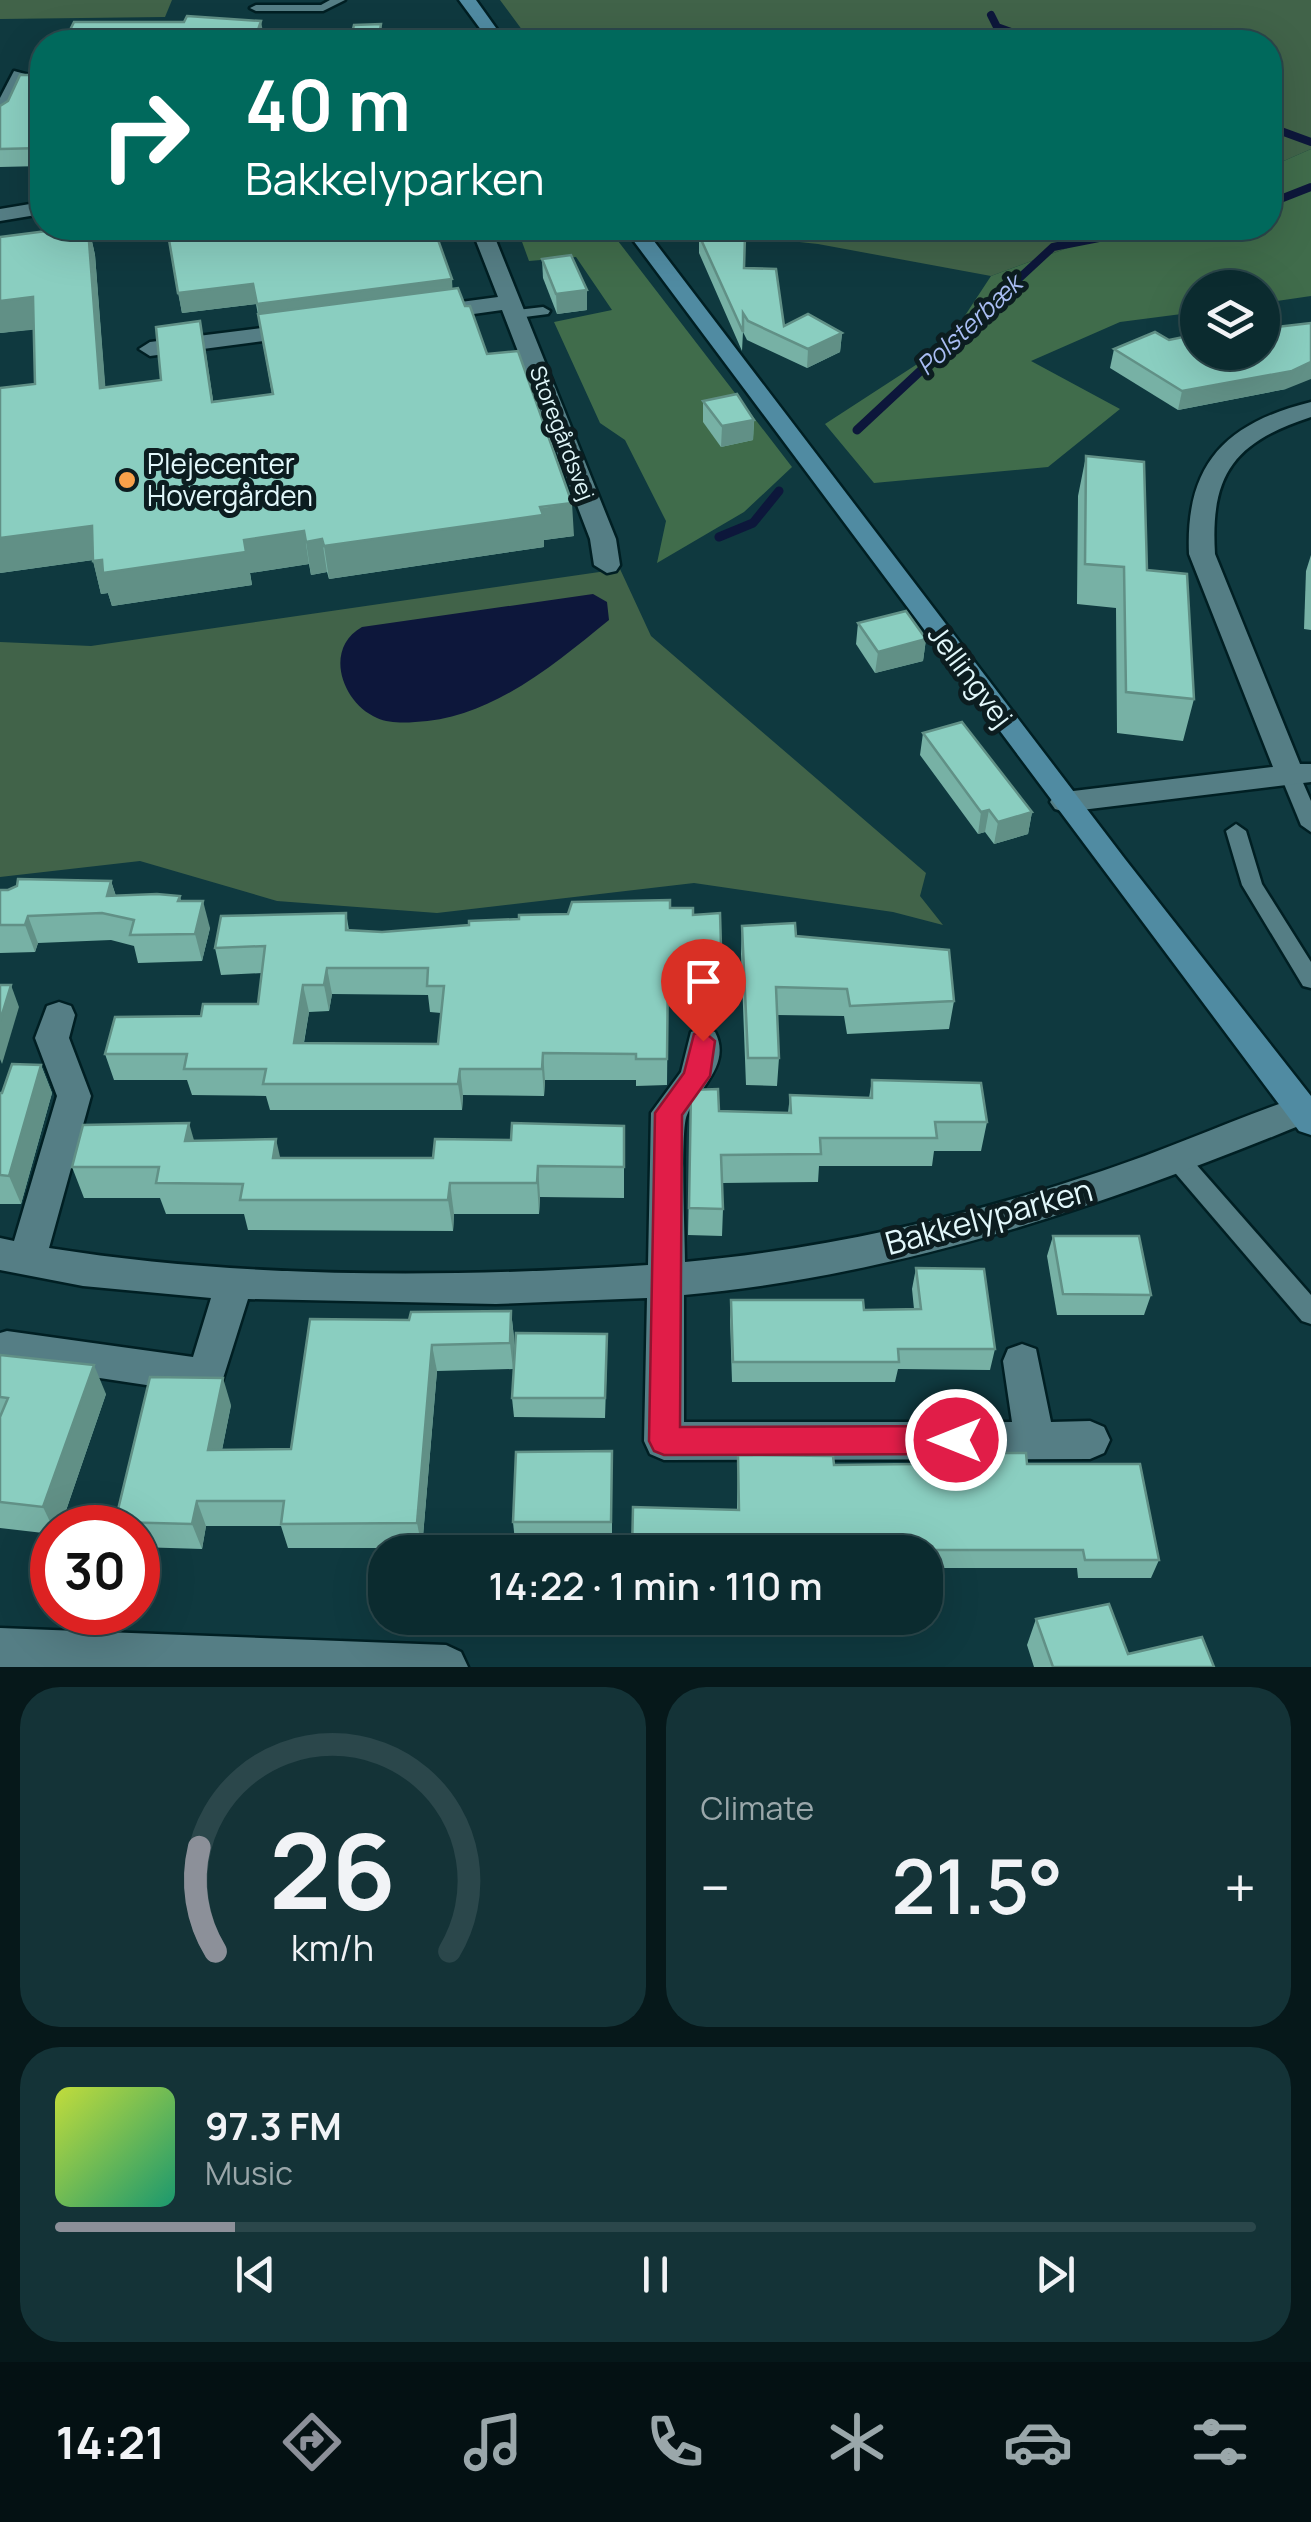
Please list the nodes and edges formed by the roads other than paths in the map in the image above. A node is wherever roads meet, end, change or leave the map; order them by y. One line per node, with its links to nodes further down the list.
1 (339, 0): 3 (lane)
2 (467, 0): 4 (main road)
3 (256, 8)
4 (489, 30)
5 (10, 75): 6 (street)
6 (0, 116)
7 (30, 210): 8 (street)
8 (0, 215)
9 (487, 240): 11 (street, Storegårdsvej)
10 (643, 240): 19 (main road, Jellingvej)
11 (514, 308): 12 (lane); 13 (street); 17 (street, Storegårdsvej)
12 (544, 312)
13 (410, 316)
14 (333, 326): 15 (street)
15 (150, 349)
16 (1311, 409): 18 (street)
17 (607, 565)
18 (1301, 774): 19 (street); 20 (lane)
19 (1065, 802): 25 (main road, Jellingvej)
20 (1311, 825)
21 (1236, 831): 22 (lane)
22 (1309, 972)
23 (59, 1015): 27 (street, Bakkelyparken)
24 (703, 1041): 28 (street)
25 (1306, 1116): 26 (street, Bakkelyparken)
26 (1180, 1161): 28 (street, Bakkelyparken); 30 (lane)
27 (14, 1257): 29 (street, Bakkelyparken)
28 (664, 1280): 29 (street, Bakkelyparken); 33 (street)
29 (234, 1284): 31 (street)
30 (1311, 1313)
31 (7, 1348)
32 (1022, 1361): 33 (street)
33 (1034, 1440): 34 (street)
34 (1090, 1440)
35 (0, 1649): 36 (street)
36 (446, 1667)

